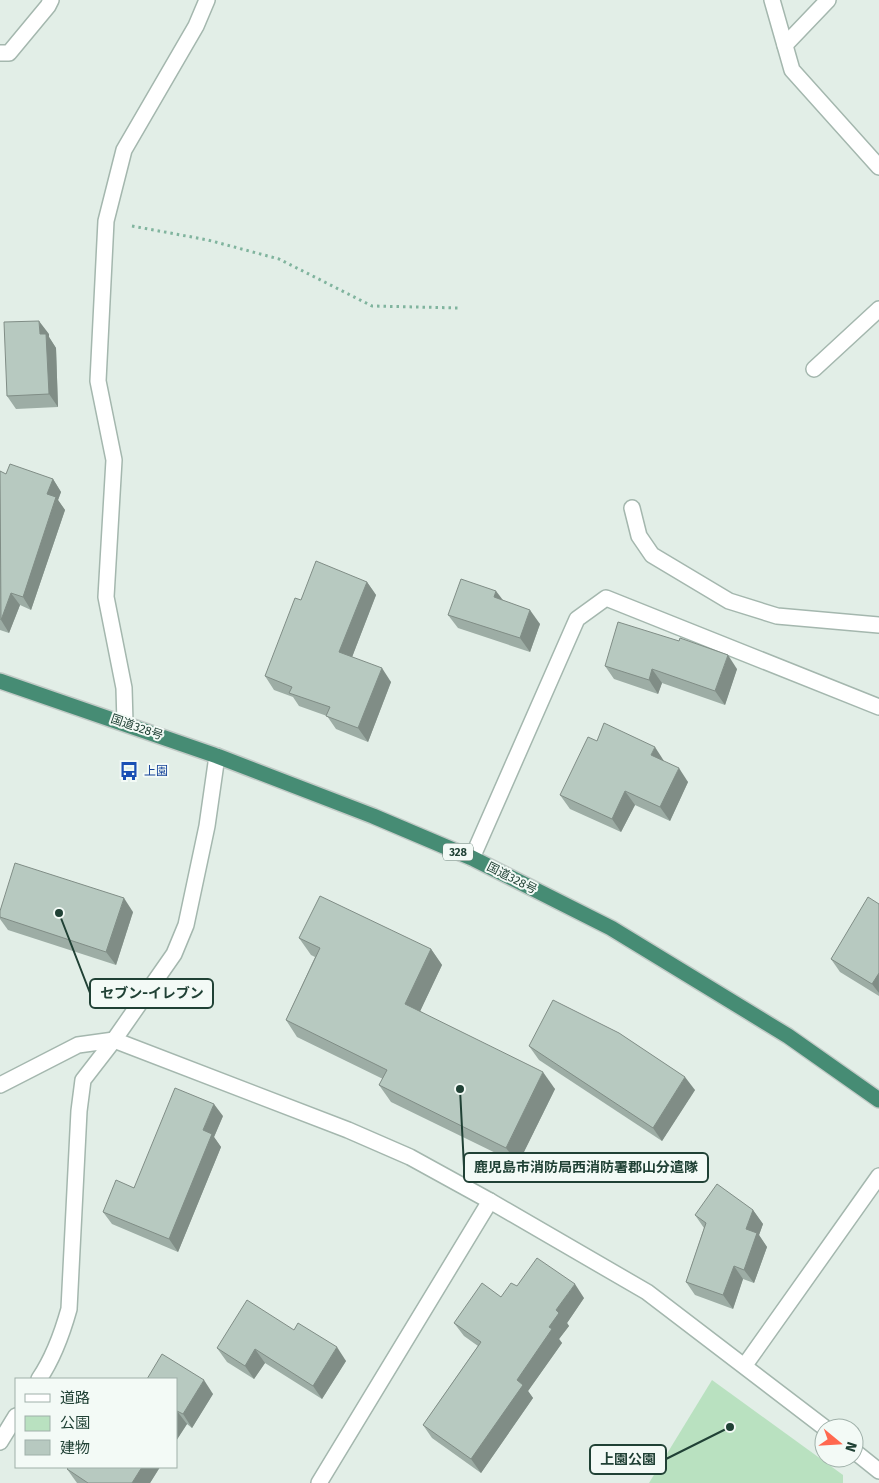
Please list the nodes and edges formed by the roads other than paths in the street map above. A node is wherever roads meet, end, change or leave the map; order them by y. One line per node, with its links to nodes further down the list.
1 (51, 0): 6 (street)
2 (207, 0): 14 (street)
3 (773, 0): 5 (street)
4 (828, 0): 5 (street)
5 (785, 45): 7 (street)
6 (0, 53)
7 (879, 167)
8 (879, 309): 9 (street)
9 (814, 369)
10 (632, 508): 11 (street)
11 (879, 625)
12 (0, 681): 14 (highway, 国道328号 / 328)
13 (879, 705): 16 (street)
14 (125, 723): 15 (highway, 国道328号 / 328)
15 (217, 756): 16 (highway, 国道328号 / 328); 17 (street)
16 (472, 858): 19 (highway, 国道328号 / 328)
17 (114, 1040): 18 (street); 21 (street); 23 (street)
18 (0, 1086)
19 (879, 1100)
20 (879, 1176): 22 (street)
21 (490, 1201): 22 (street); 29 (street)
22 (745, 1365): 25 (street)
23 (41, 1378)
24 (15, 1418): 26 (street)
25 (814, 1419)
26 (0, 1442)
27 (864, 1459): 28 (street)
28 (879, 1471)
29 (319, 1483)

